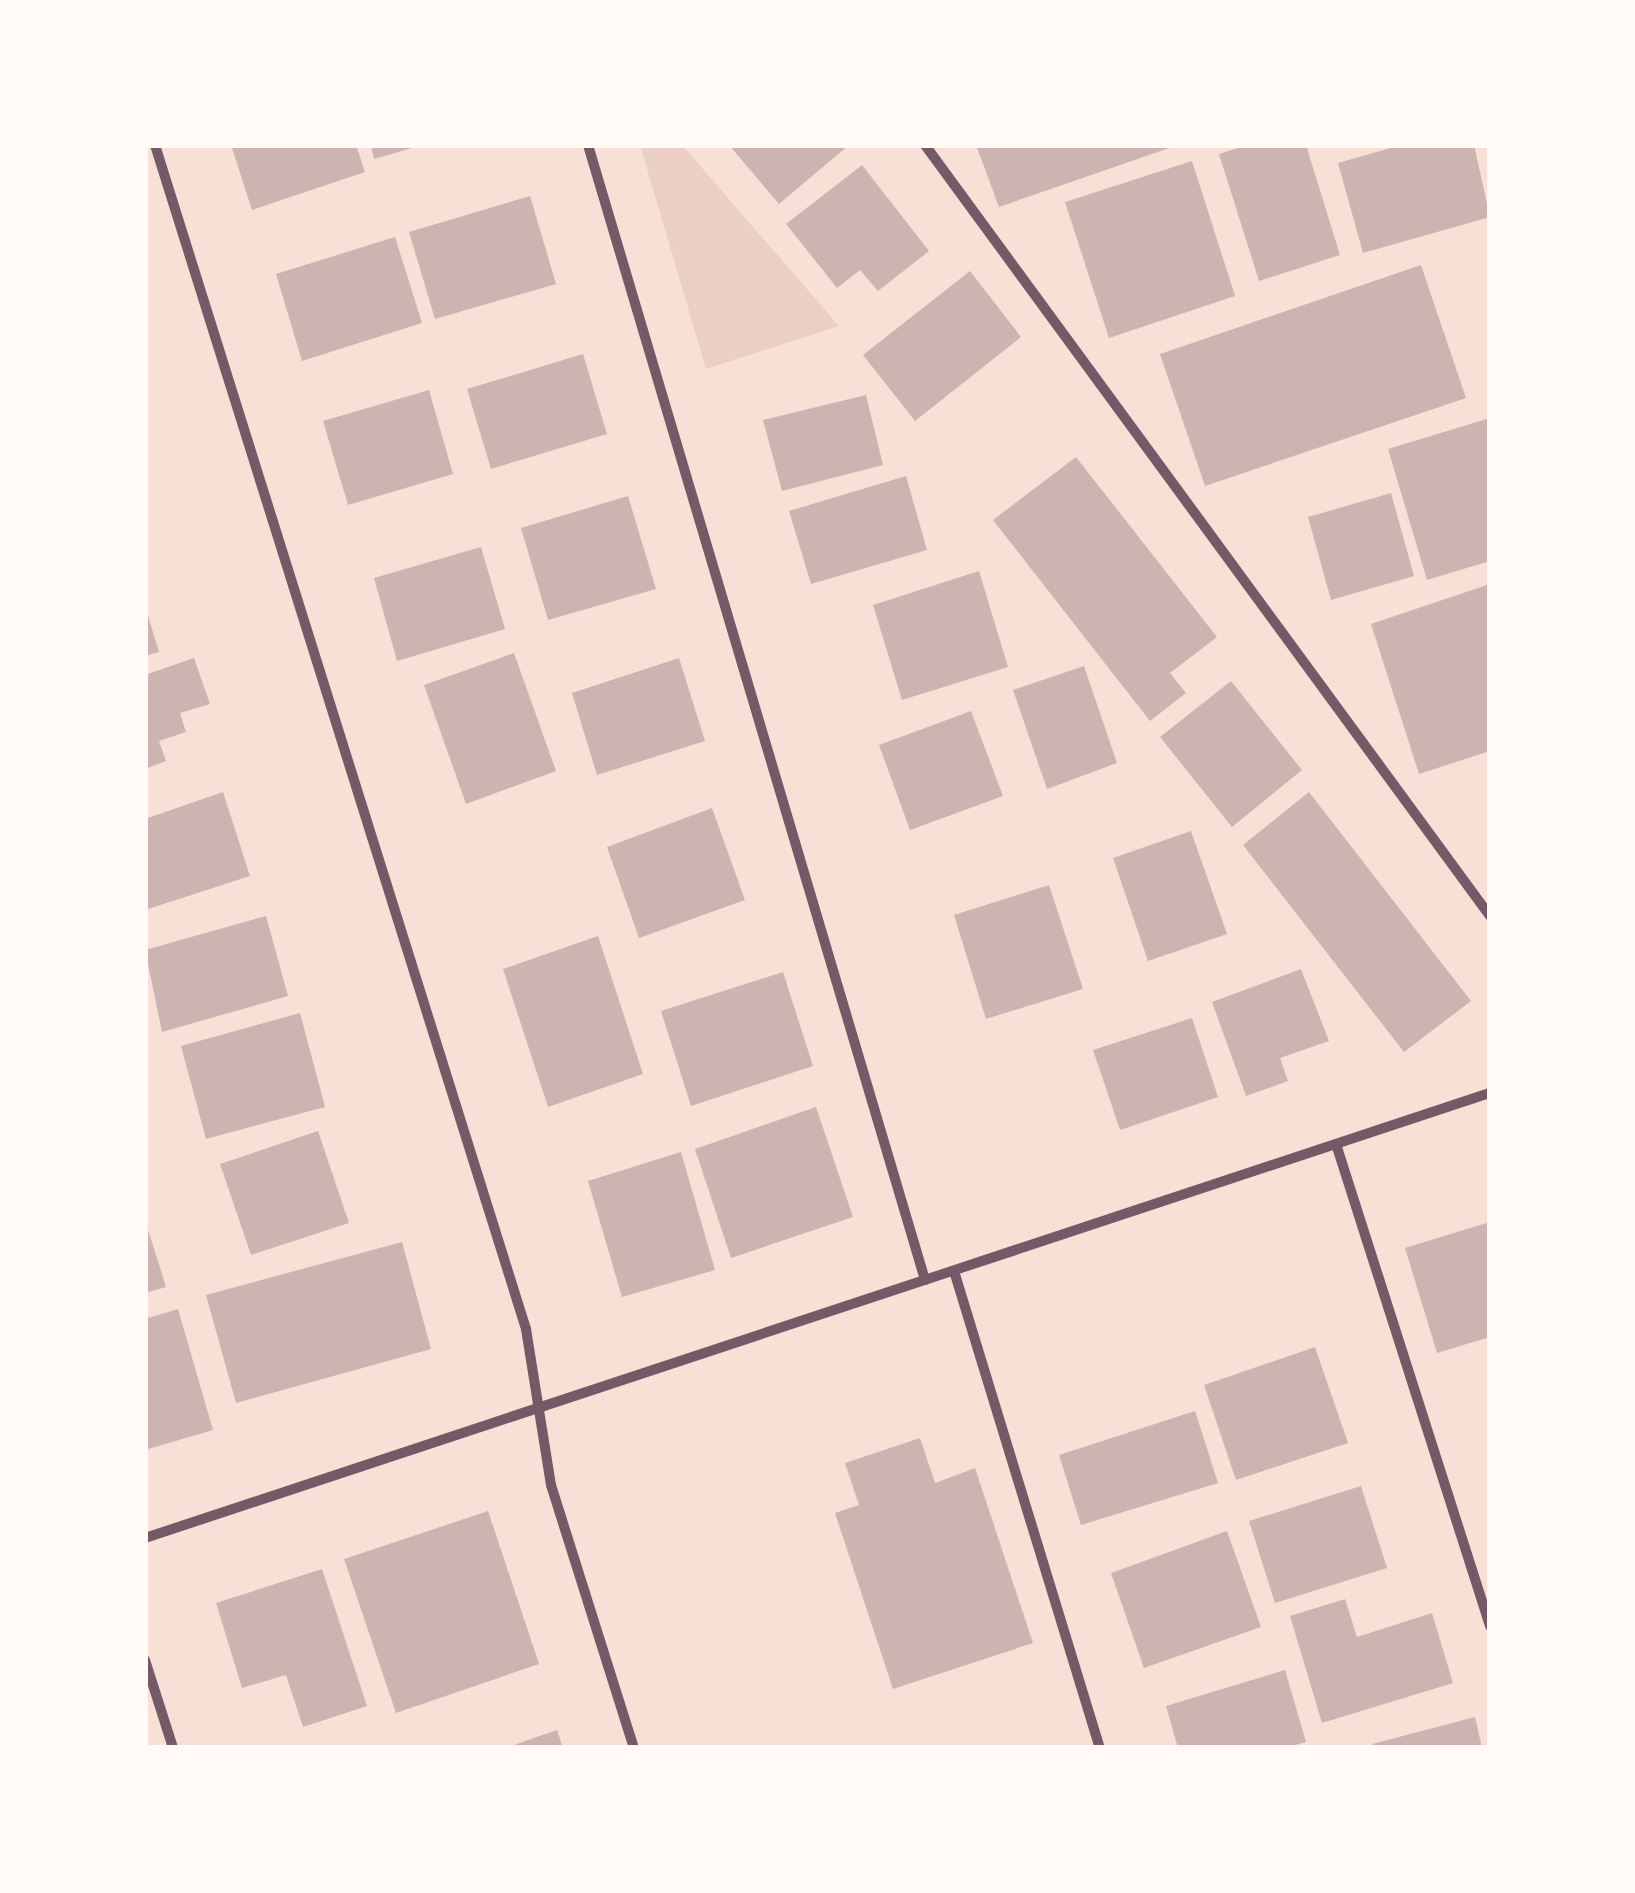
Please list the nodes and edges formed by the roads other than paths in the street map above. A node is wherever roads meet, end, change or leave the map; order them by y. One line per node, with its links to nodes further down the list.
1 (155, 145): 9 (street)
2 (588, 145): 8 (street)
3 (926, 145): 4 (street)
4 (1490, 916)
5 (1490, 1093): 6 (street)
6 (1336, 1144): 7 (street); 11 (street)
7 (954, 1270): 8 (street); 15 (street)
8 (925, 1280): 9 (street)
9 (540, 1407): 10 (street); 14 (street)
10 (145, 1538)
11 (1490, 1626)
12 (145, 1660): 13 (street)
13 (173, 1748)
14 (634, 1748)
15 (1100, 1748)

